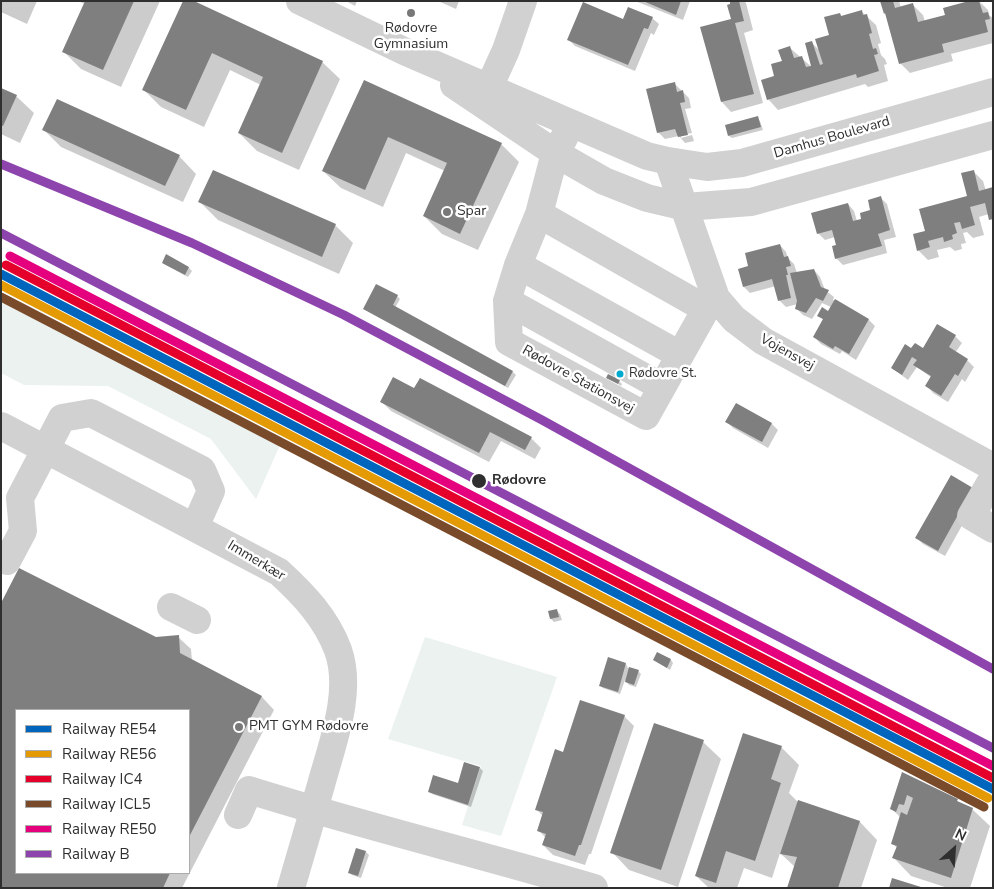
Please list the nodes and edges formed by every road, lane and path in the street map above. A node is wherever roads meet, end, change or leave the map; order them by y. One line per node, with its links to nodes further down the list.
1 (300, 1): 4 (street)
2 (523, 1): 4 (street)
3 (993, 92): 8 (street, Damhus Boulevard)
4 (486, 96): 5 (street); 7 (street)
5 (573, 124): 7 (street, Rødovre Stationsvej); 8 (street)
6 (993, 135): 9 (street)
7 (555, 154): 9 (street); 10 (street, Rødovre Stationsvej)
8 (668, 162): 9 (street, Vojensvej)
9 (686, 207): 12 (street, Vojensvej)
10 (539, 214): 11 (street, Rødovre Stationsvej); 12 (street)
11 (518, 265): 13 (street); 13 (street, Rødovre Stationsvej)
12 (711, 304): 13 (street, Rødovre Stationsvej); 16 (street, Vojensvej)
13 (680, 355)
14 (1, 426): 15 (street, Immerkær)
15 (45, 449): 18 (street, Immerkær); 18 (street); 20 (street)
16 (993, 467)
17 (993, 478): 19 (street)
18 (195, 527): 23 (street, Immerkær)
19 (993, 529)
20 (7, 561)
21 (171, 607): 22 (street)
22 (196, 620)
23 (314, 810): 24 (street); 25 (street, Immerkær); 26 (street)
24 (238, 815)
25 (291, 888)
26 (594, 888)

